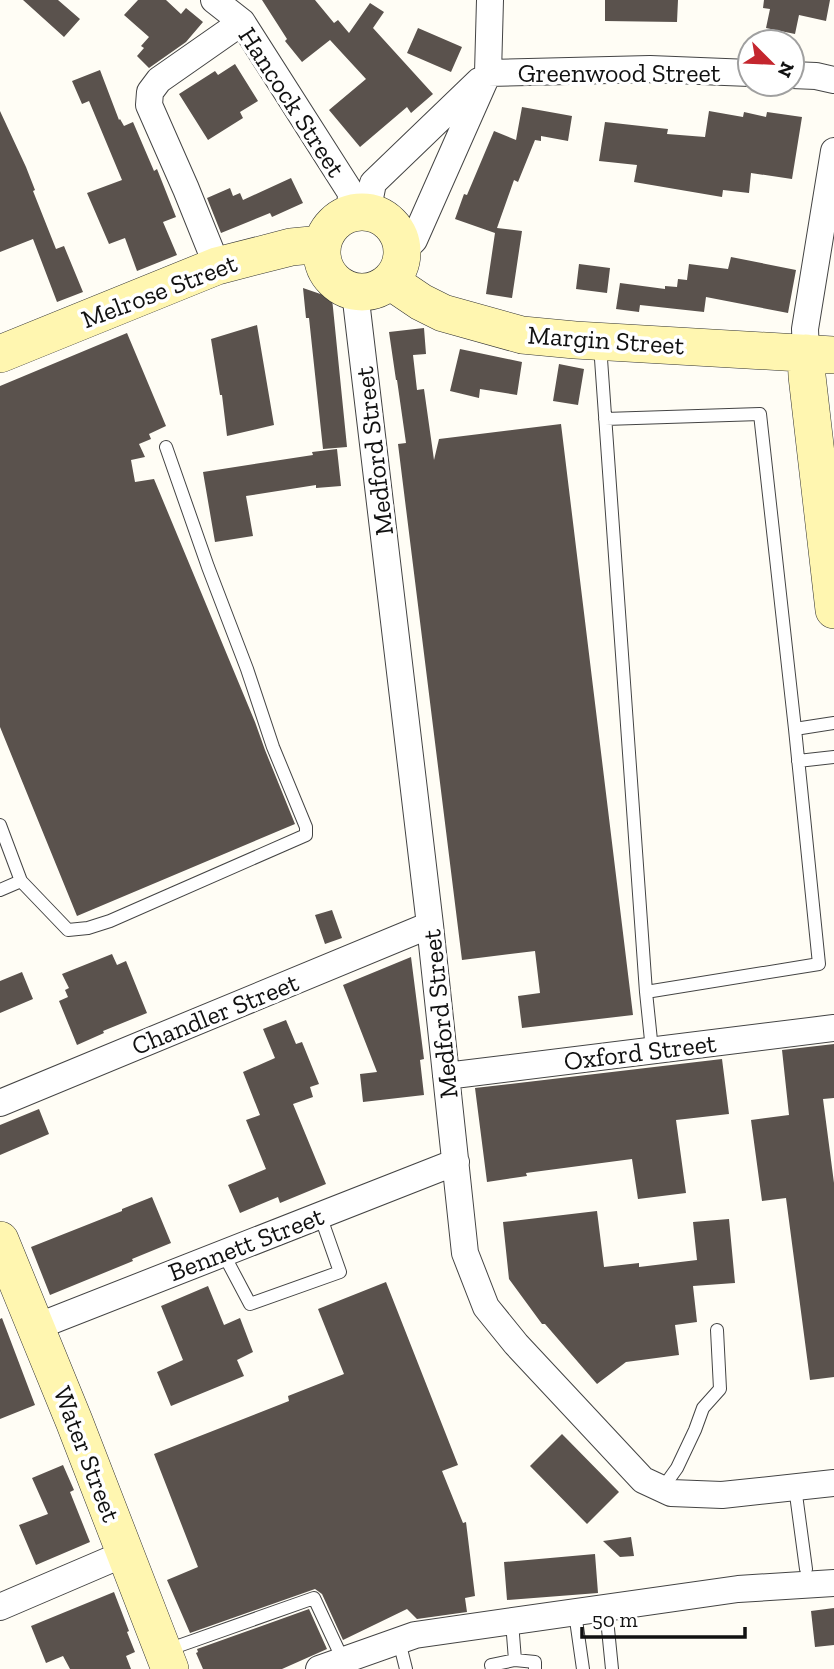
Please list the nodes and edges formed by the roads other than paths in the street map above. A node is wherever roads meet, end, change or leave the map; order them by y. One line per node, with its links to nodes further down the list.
1 (214, 0): 3 (street, Hancock Street)
2 (490, 0): 5 (street)
3 (242, 22): 9 (street, Hancock Street); 11 (street)
4 (736, 72): 5 (street, Greenwood Street)
5 (488, 73): 9 (street); 12 (street)
6 (806, 76): 7 (street)
7 (834, 80)
8 (834, 151): 16 (street)
9 (358, 213): 10 (street); 12 (street)
10 (322, 244): 11 (street, Melrose Street); 13 (street)
11 (218, 266): 15 (street, Melrose Street)
12 (396, 266): 13 (street); 14 (street, Margin Street)
13 (355, 292): 27 (street, Medford Street)
14 (600, 341): 16 (street, Margin Street); 17 (lane)
15 (0, 354)
16 (820, 354): 19 (street)
17 (605, 419): 21 (lane); 28 (lane)
18 (166, 447): 25 (lane)
19 (834, 610)
20 (834, 723): 21 (lane)
21 (795, 729): 23 (lane)
22 (834, 757): 23 (lane)
23 (798, 761): 28 (lane)
24 (0, 825): 25 (lane)
25 (21, 881): 26 (lane)
26 (0, 890)
27 (430, 925): 31 (street, Medford Street); 32 (street, Chandler Street)
28 (646, 992): 30 (lane)
29 (834, 1028): 30 (street, Oxford Street)
30 (652, 1050): 31 (street, Oxford Street)
31 (446, 1076): 33 (street, Medford Street)
32 (0, 1103)
33 (456, 1162): 34 (street, Bennett Street); 41 (street, Medford Street)
34 (320, 1215): 36 (street, Bennett Street); 36 (lane)
35 (0, 1240): 37 (street, Water Street)
36 (223, 1253): 37 (street, Bennett Street)
37 (36, 1327): 42 (street, Water Street)
38 (717, 1331): 41 (lane)
39 (834, 1483): 40 (street, Medford Street)
40 (795, 1487): 41 (street, Medford Street); 43 (lane)
41 (663, 1489)
42 (126, 1553): 45 (street); 50 (street, Water Street)
43 (806, 1569)
44 (834, 1583): 46 (street)
45 (0, 1607)
46 (606, 1609): 47 (street); 58 (lane)
47 (575, 1613): 48 (street); 57 (lane)
48 (512, 1622): 49 (street); 52 (lane)
49 (400, 1641): 51 (street); 54 (lane)
50 (167, 1660): 51 (lane)
51 (343, 1660): 53 (street)
52 (515, 1660): 55 (lane); 56 (lane)
53 (318, 1669)
54 (406, 1669)
55 (492, 1669)
56 (536, 1669)
57 (583, 1669)
58 (612, 1669)

